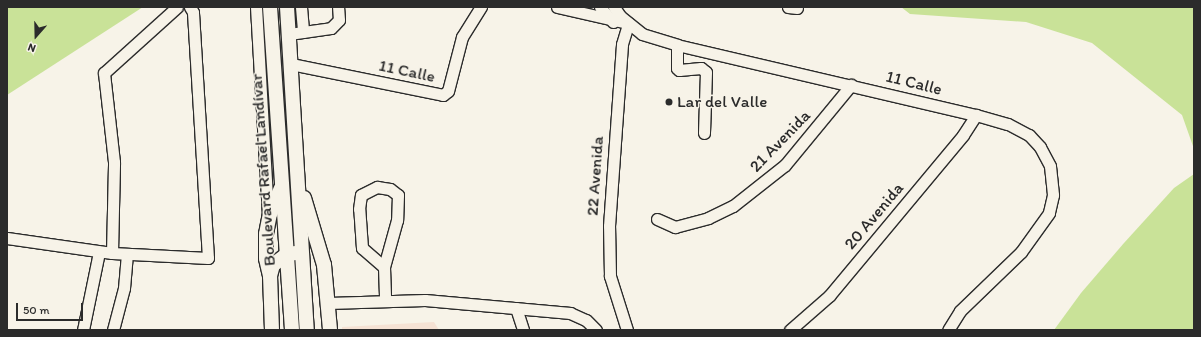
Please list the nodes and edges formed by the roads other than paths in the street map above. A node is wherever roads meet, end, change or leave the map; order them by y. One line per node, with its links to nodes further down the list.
1 (177, 7): 27 (street)
2 (190, 7): 29 (street)
3 (256, 7): 23 (street)
4 (270, 7): 21 (main road, Boulevard Rafael Landívar)
5 (287, 7): 14 (main road, Boulevard Rafael Landívar)
6 (301, 7): 14 (street)
7 (338, 7): 14 (street)
8 (481, 7): 16 (street, 11 Calle)
9 (557, 7): 12 (street)
10 (600, 7): 12 (street)
11 (614, 7): 13 (street)
12 (612, 21): 13 (street)
13 (628, 28): 15 (street, 11 Calle); 44 (street, 22 Avenida)
14 (296, 33): 16 (main road, Boulevard Rafael Landívar)
15 (677, 45): 17 (street, 11 Calle); 19 (street)
16 (291, 64): 20 (main road, Boulevard Rafael Landívar)
17 (851, 85): 18 (street, 11 Calle); 22 (street, 21 Avenida)
18 (976, 115): 45 (street, 20 Avenida); 46 (street, 11 Calle)
19 (704, 133)
20 (299, 184): 26 (main road, Boulevard Rafael Landívar); 30 (main road)
21 (282, 185): 23 (main road); 28 (main road, Boulevard Rafael Landívar)
22 (657, 219)
23 (268, 221): 32 (main road)
24 (7, 238): 25 (street)
25 (99, 252): 27 (street); 36 (street)
26 (303, 253): 28 (main road); 30 (main road); 40 (main road, Boulevard Rafael Landívar)
27 (112, 254): 29 (street)
28 (287, 254): 32 (main road); 39 (main road, Boulevard Rafael Landívar)
29 (127, 255): 37 (street)
30 (324, 265): 34 (main road)
31 (384, 267): 31 (street); 33 (street)
32 (270, 276): 38 (main road)
33 (384, 300): 34 (street); 35 (street)
34 (328, 303): 41 (main road)
35 (516, 308): 42 (street); 43 (street)
36 (83, 330)
37 (113, 330)
38 (272, 330)
39 (292, 330)
40 (307, 330)
41 (330, 330)
42 (523, 330)
43 (596, 330)
44 (627, 330)
45 (790, 330)
46 (948, 330)

